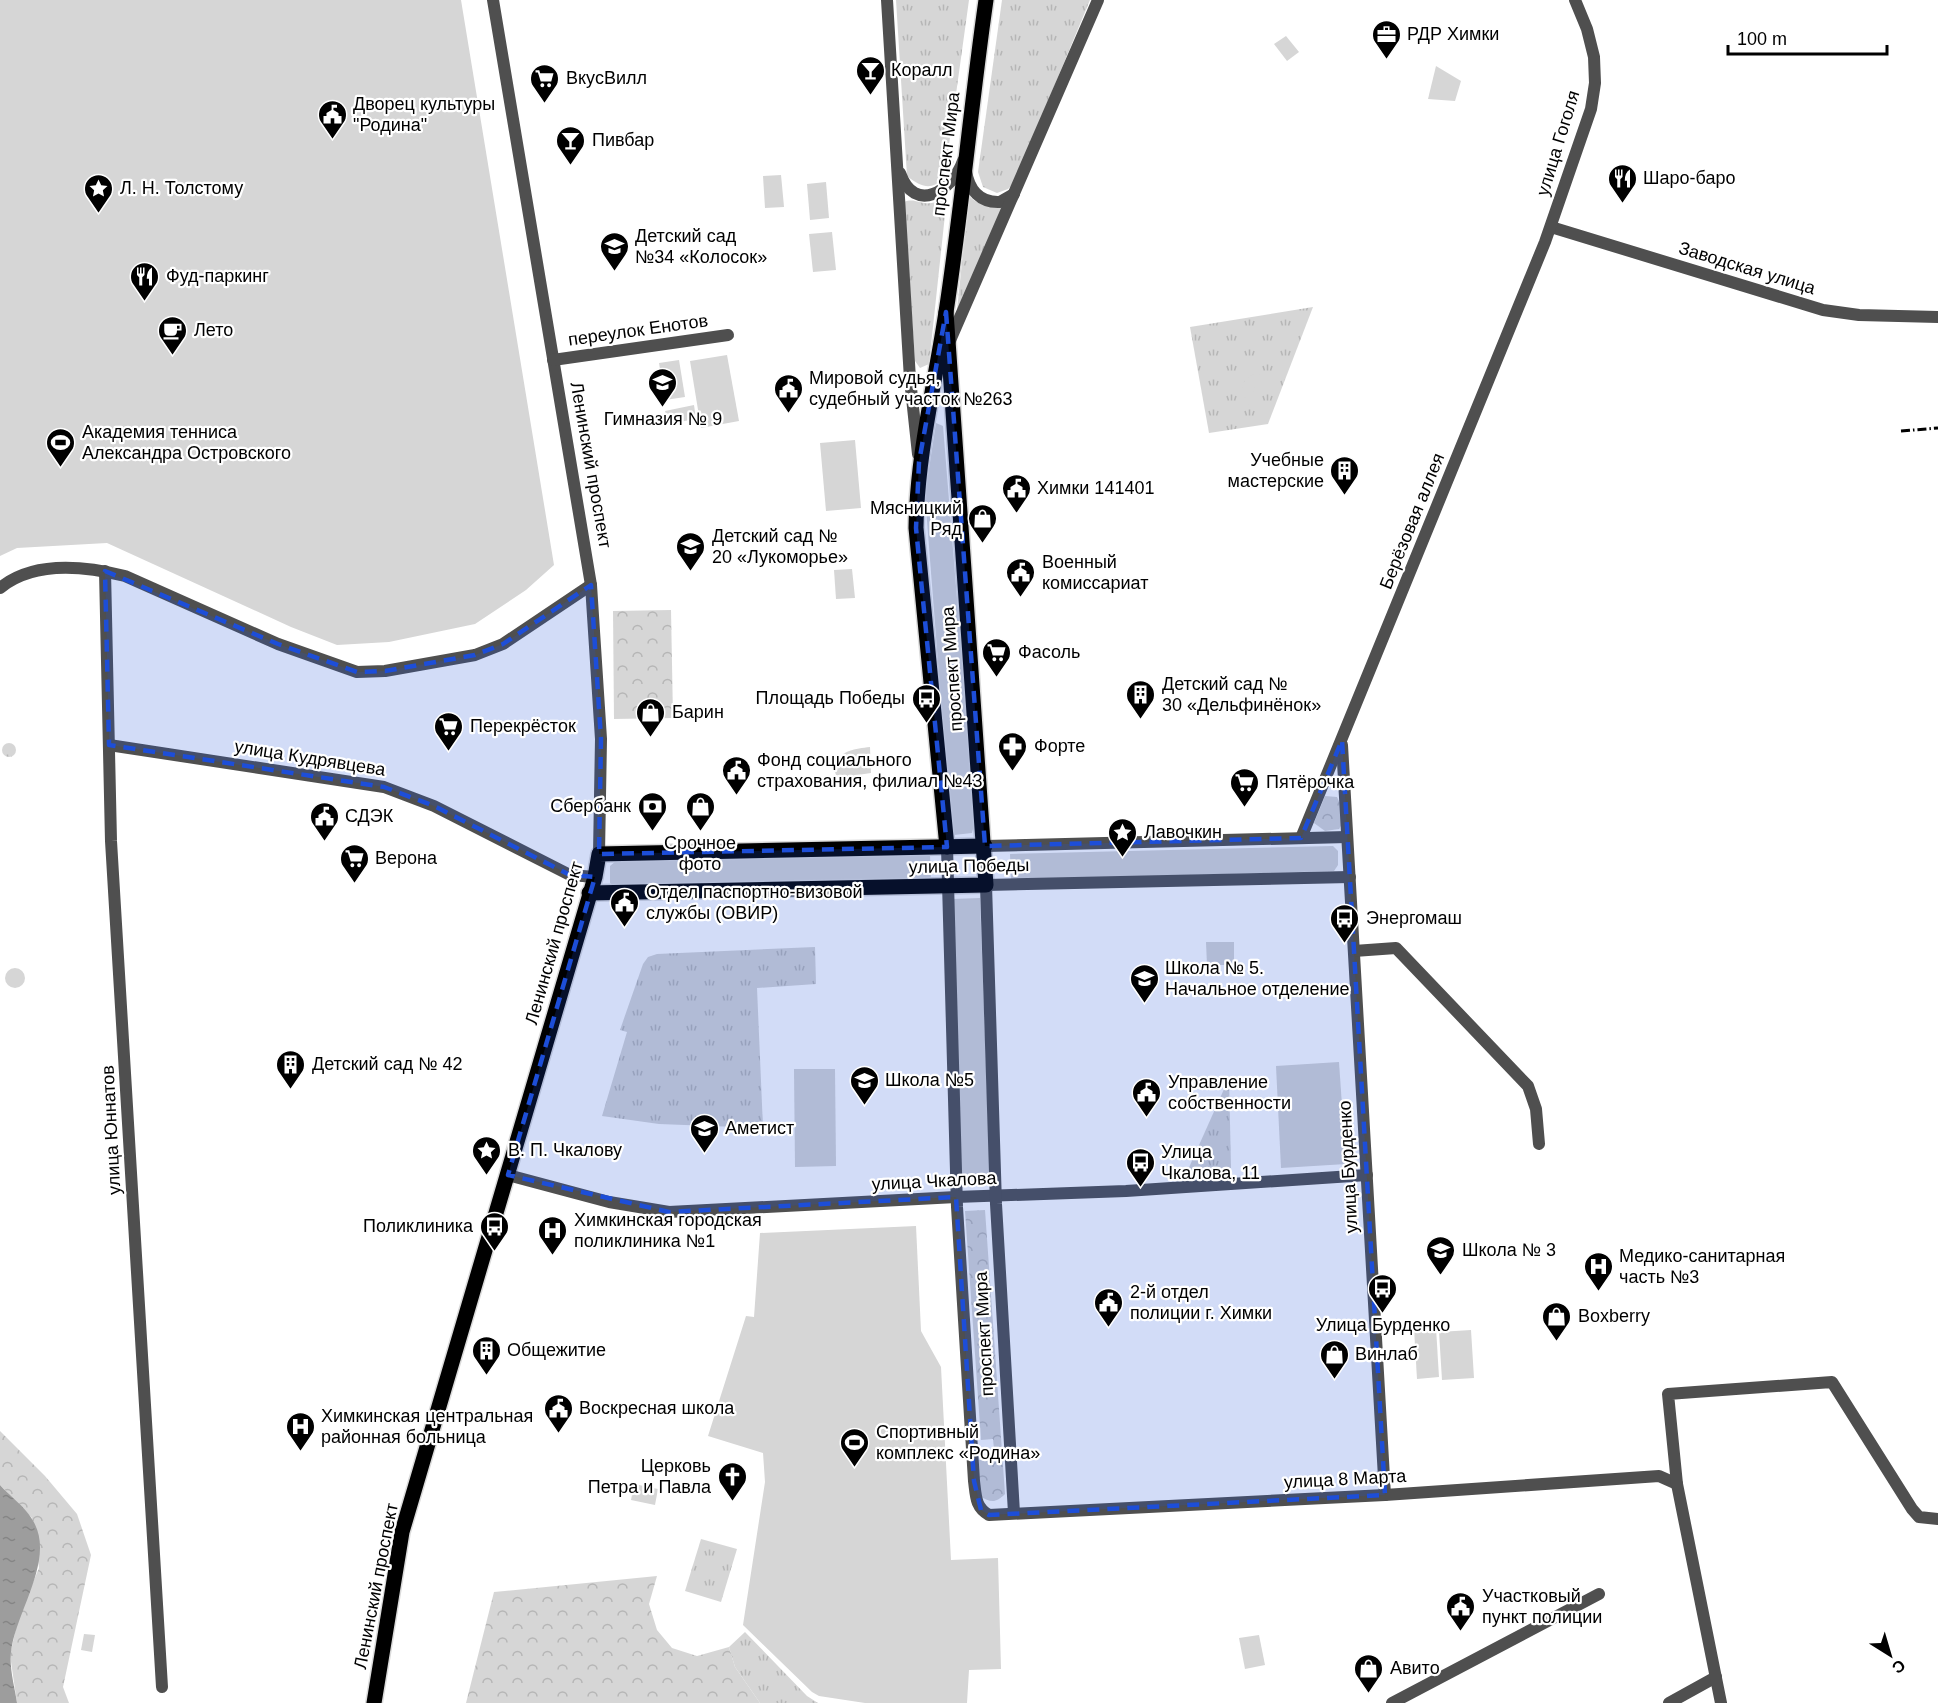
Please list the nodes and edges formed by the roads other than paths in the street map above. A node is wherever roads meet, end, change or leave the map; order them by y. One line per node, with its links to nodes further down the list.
1 (493, 0): 14 (street, Ленинский проспект)
2 (887, 0): 7 (street)
3 (986, 0): 6 (main road, проспект Мира)
4 (1098, 0): 8 (street)
5 (1575, 0): 9 (street, улица Гоголя)
6 (966, 154): 7 (street); 8 (street); 10 (main road, проспект Мира)
7 (898, 163): 15 (street)
8 (1014, 194): 13 (street)
9 (1551, 227): 11 (street, Заводская улица); 19 (street, Берёзовая аллея)
10 (946, 312): 13 (main road, проспект Мира); 15 (main road, проспект Мира)
11 (1938, 317)
12 (728, 336): 14 (street, переулок Енотов)
13 (948, 346): 23 (main road, проспект Мира)
14 (553, 360): 17 (street, Ленинский проспект)
15 (919, 462): 24 (main road, проспект Мира)
16 (105, 571): 17 (street); 18 (street); 20 (street, улица Юннатов)
17 (591, 585): 25 (street, Ленинский проспект)
18 (0, 588)
19 (1342, 740): 21 (street, Берёзовая аллея); 22 (street)
20 (109, 745): 26 (street, улица Кудрявцева); 43 (street, улица Юннатов)
21 (1347, 837): 22 (street, улица Победы); 27 (street, улица Бурденко)
22 (1301, 838): 23 (street, улица Победы)
23 (985, 846): 24 (main road, улица Победы); 28 (main road, проспект Мира)
24 (947, 847): 25 (main road, улица Победы); 29 (street, проспект Мира)
25 (599, 854): 26 (main road, Ленинский проспект)
26 (596, 877): 30 (main road, Ленинский проспект)
27 (1350, 877): 28 (street, улица Победы); 31 (street, улица Бурденко)
28 (986, 885): 29 (main road, улица Победы); 35 (street, проспект Мира)
29 (948, 886): 30 (main road, улица Победы); 36 (street, проспект Мира)
30 (589, 893): 34 (main road, Ленинский проспект)
31 (1354, 951): 32 (street); 33 (street, улица Бурденко)
32 (1539, 1144)
33 (1367, 1175): 35 (street, улица Чкалова); 38 (street, улица Бурденко)
34 (507, 1176): 36 (street, улица Чкалова); 44 (main road, Ленинский проспект)
35 (996, 1196): 36 (street, улица Чкалова); 39 (street, проспект Мира)
36 (956, 1197): 39 (street, проспект Мира)
37 (1677, 1484): 38 (street, улица 8 Марта); 40 (street); 42 (street)
38 (1385, 1496): 39 (street, улица 8 Марта)
39 (1014, 1513)
40 (1938, 1519)
41 (1599, 1594): 45 (street)
42 (1716, 1677): 46 (street); 47 (street)
43 (162, 1687)
44 (374, 1703)
45 (1392, 1703)
46 (1669, 1703)
47 (1721, 1703)

